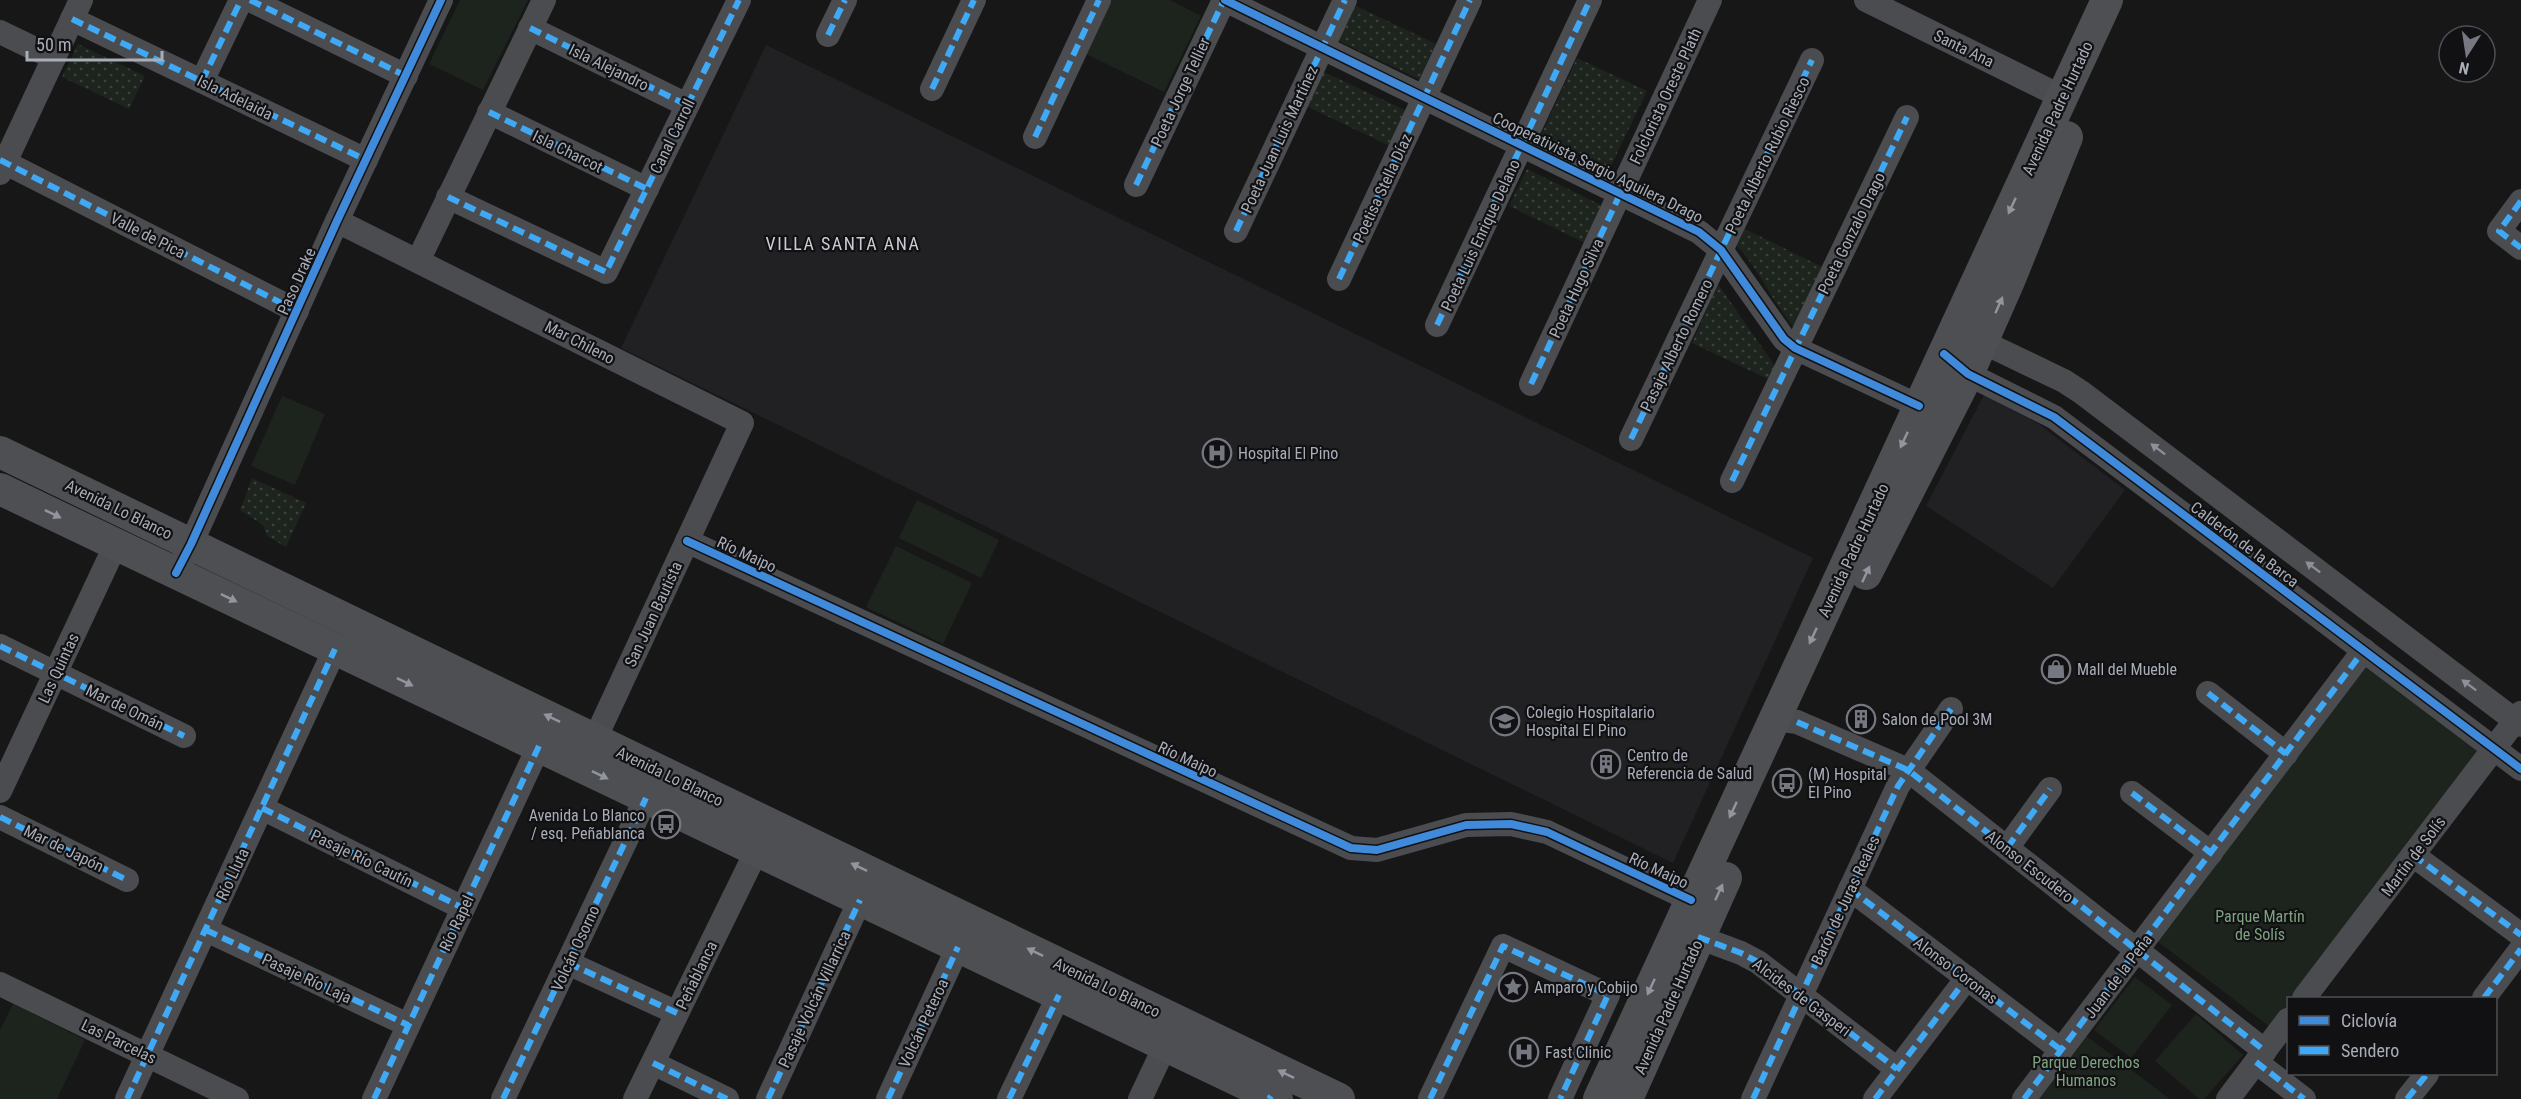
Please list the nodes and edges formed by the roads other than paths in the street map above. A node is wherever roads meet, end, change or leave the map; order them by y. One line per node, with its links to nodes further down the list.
1 (242, 0): 25 (street)
2 (250, 0): 24 (street)
3 (441, 0): 24 (street, Paso Drake)
4 (544, 0): 18 (street)
5 (739, 0): 29 (street, Canal Carroll)
6 (845, 0): 20 (street)
7 (974, 0): 26 (street)
8 (1099, 0): 32 (street)
9 (1224, 0): 21 (street, Cooperativista Sergio Aguilera Drago); 36 (street, Poeta Jorge Tellier)
10 (1345, 0): 21 (street, Poeta Juan Luis Martínez)
11 (1470, 0): 27 (street, Poetisa Stella Díaz)
12 (1590, 0): 33 (street, Poeta Luis Enrique Delano)
13 (1710, 0): 38 (street, Folclorista Oreste Plath)
14 (1866, 0): 28 (street, Santa Ana)
15 (2107, 0): 28 (main road, Avenida Padre Hurtado)
16 (2130, 0): 49 (main road, Avenida Padre Hurtado, one-way to 16)
17 (77, 10): 22 (street); 25 (street, Isla Adelaida)
18 (530, 28): 29 (street, Isla Alejandro); 30 (street)
19 (0, 32): 22 (street)
20 (828, 35)
21 (1323, 47): 27 (street, Cooperativista Sergio Aguilera Drago); 42 (street, Poeta Juan Luis Martínez)
22 (54, 58): 35 (street)
23 (1812, 60): 44 (street, Poeta Alberto Rubio Riesco)
24 (406, 76): 34 (street, Paso Drake)
25 (202, 81): 34 (street, Isla Adelaida)
26 (932, 89)
27 (1425, 97): 33 (street, Cooperativista Sergio Aguilera Drago); 46 (street, Poetisa Stella Díaz)
28 (2062, 97): 49 (main road, Avenida Padre Hurtado, one-way to 49)
29 (687, 105): 37 (street, Canal Carroll)
30 (489, 112): 37 (street, Isla Charcot); 39 (street)
31 (1907, 117): 50 (street, Poeta Gonzalo Drago)
32 (1035, 137)
33 (1522, 144): 38 (street, Cooperativista Sergio Aguilera Drago); 48 (street, Poeta Luis Enrique Delano)
34 (366, 160): 41 (street, Paso Drake)
35 (2, 165): 47 (street, Valle de Pica)
36 (1136, 184)
37 (647, 189): 39 (street, Canal Carroll)
38 (1621, 192): 44 (street, Cooperativista Sergio Aguilera Drago); 52 (street, Poeta Hugo Silva)
39 (448, 197): 45 (street)
40 (2521, 201): 43 (street)
41 (337, 221): 45 (street, Mar Chileno); 47 (street, Paso Drake)
42 (1236, 231)
43 (2521, 248)
44 (1721, 250): 50 (street, Cooperativista Sergio Aguilera Drago); 57 (street, Pasaje Alberto Romero)
45 (418, 261): 55 (street, Mar Chileno)
46 (1339, 279)
47 (297, 311): 63 (street, Paso Drake)
48 (1437, 325)
49 (1960, 342): 51 (main road, Avenida Padre Hurtado); 53 (street, Calderón de la Barca); 54 (main road, Avenida Padre Hurtado)
50 (1795, 348): 54 (street, Cooperativista Sergio Aguilera Drago); 59 (street, Poeta Gonzalo Drago)
51 (1968, 374): 56 (street, Calderón de la Barca); 72 (main road, Avenida Padre Hurtado, one-way to 51)
52 (1531, 384)
53 (2095, 402): 56 (street); 71 (street, Calderón de la Barca, one-way to 53)
54 (1919, 406): 72 (main road, Avenida Padre Hurtado, one-way to 72)
55 (742, 423): 61 (street, San Juan Bautista)
56 (2076, 434): 67 (street, Calderón de la Barca)
57 (1631, 439)
58 (0, 452): 63 (main road, Avenida Lo Blanco)
59 (1732, 481)
60 (0, 489): 62 (main road, Avenida Lo Blanco, one-way to 62)
61 (687, 541): 74 (street, San Juan Bautista); 94 (street, Río Maipo)
62 (116, 544): 64 (main road, Avenida Lo Blanco); 68 (street, Las Quintas)
63 (191, 544): 64 (street, Paso Drake); 74 (main road, Avenida Lo Blanco, one-way to 63)
64 (176, 573): 66 (main road, Avenida Lo Blanco, one-way to 66)
65 (0, 646): 68 (street, Mar de Omán)
66 (335, 649): 75 (main road, Avenida Lo Blanco, one-way to 75); 84 (street, Río Lluta)
67 (2364, 650): 76 (street, Calderón de la Barca); 77 (street, Juan de la Peña)
68 (56, 673): 73 (street, Mar de Omán); 81 (street, Las Quintas)
69 (2208, 693): 77 (street)
70 (1951, 709): 79 (street, Barón de Juras Reales)
71 (2519, 719): 76 (street, Martín de Solís)
72 (1786, 721): 79 (street, Alonso Escudero); 94 (main road, Avenida Padre Hurtado)
73 (184, 736)
74 (595, 739): 128 (main road, Avenida Lo Blanco, one-way to 74)
75 (539, 746): 83 (main road, Avenida Lo Blanco, one-way to 83); 93 (street, Río Rapel)
76 (2494, 748): 78 (street, Calderón de la Barca); 89 (street, Martín de Solís)
77 (2286, 754): 88 (street, Juan de la Peña)
78 (2521, 769)
79 (1908, 770): 86 (street, Alonso Escudero); 91 (street, Barón de Juras Reales)
80 (2050, 789): 86 (street)
81 (0, 791)
82 (2132, 793): 88 (street)
83 (646, 798): 87 (main road, Avenida Lo Blanco); 100 (street, Volcán Osorno)
84 (262, 808): 93 (street, Pasaje Río Cautín); 95 (street, Río Lluta)
85 (0, 817): 90 (street, Mar de Japón)
86 (2007, 848): 99 (street, Alonso Escudero)
87 (757, 850): 92 (main road, Avenida Lo Blanco); 107 (street, Peñablanca)
88 (2211, 853): 99 (street, Juan de la Peña)
89 (2414, 855): 96 (street); 105 (street, Martín de Solís)
90 (127, 880)
91 (1850, 889): 101 (street, Alonso Coronas); 104 (street, Barón de Juras Reales)
92 (860, 900): 97 (main road, Avenida Lo Blanco); 124 (street, Pasaje Volcán Villarrica)
93 (463, 908): 109 (street, Río Rapel)
94 (1691, 918): 104 (street, Alcides de Gasperi); 131 (main road, Avenida Padre Hurtado, one-way to 131); 132 (main road, Avenida Padre Hurtado)
95 (206, 930): 109 (street, Pasaje Río Laja); 112 (street, Río Lluta)
96 (2521, 935)
97 (958, 946): 103 (main road, Avenida Lo Blanco); 125 (street, Volcán Peteroa)
98 (2521, 949): 106 (street)
99 (2137, 950): 111 (street, Juan de la Peña); 113 (street, Alonso Escudero)
100 (568, 963): 107 (street); 121 (street, Volcán Osorno)
101 (1967, 978): 111 (street, Alonso Coronas); 115 (street)
102 (0, 984): 112 (street, Las Parcelas)
103 (1059, 995): 110 (main road, Avenida Lo Blanco); 126 (street)
104 (1801, 995): 115 (street, Alcides de Gasperi); 133 (street, Barón de Juras Reales)
105 (2306, 997)
106 (2485, 997)
107 (677, 1013): 114 (street, Peñablanca)
108 (2287, 1023): 113 (street)
109 (408, 1025): 120 (street, Río Rapel)
110 (1165, 1046): 117 (main road, Avenida Lo Blanco); 127 (street)
111 (2061, 1050): 135 (street, Juan de la Peña)
112 (148, 1054): 118 (street, Río Lluta); 119 (street, Las Parcelas)
113 (2260, 1057): 136 (street); 137 (street, Alonso Escudero)
114 (653, 1063): 122 (street, Peñablanca); 123 (street)
115 (1897, 1069): 134 (street)
116 (2426, 1075): 138 (street)
117 (1272, 1098)
118 (127, 1099)
119 (237, 1099)
120 (374, 1099)
121 (503, 1099)
122 (635, 1099)
123 (727, 1099)
124 (768, 1099)
125 (888, 1099)
126 (1009, 1099)
127 (1140, 1099)
128 (1339, 1099)
129 (1430, 1099): 130 (street)
130 (1560, 1099)
131 (1599, 1099)
132 (1627, 1099)
133 (1753, 1099)
134 (1875, 1099)
135 (2024, 1099)
136 (2228, 1099)
137 (2304, 1099)
138 (2408, 1099)

